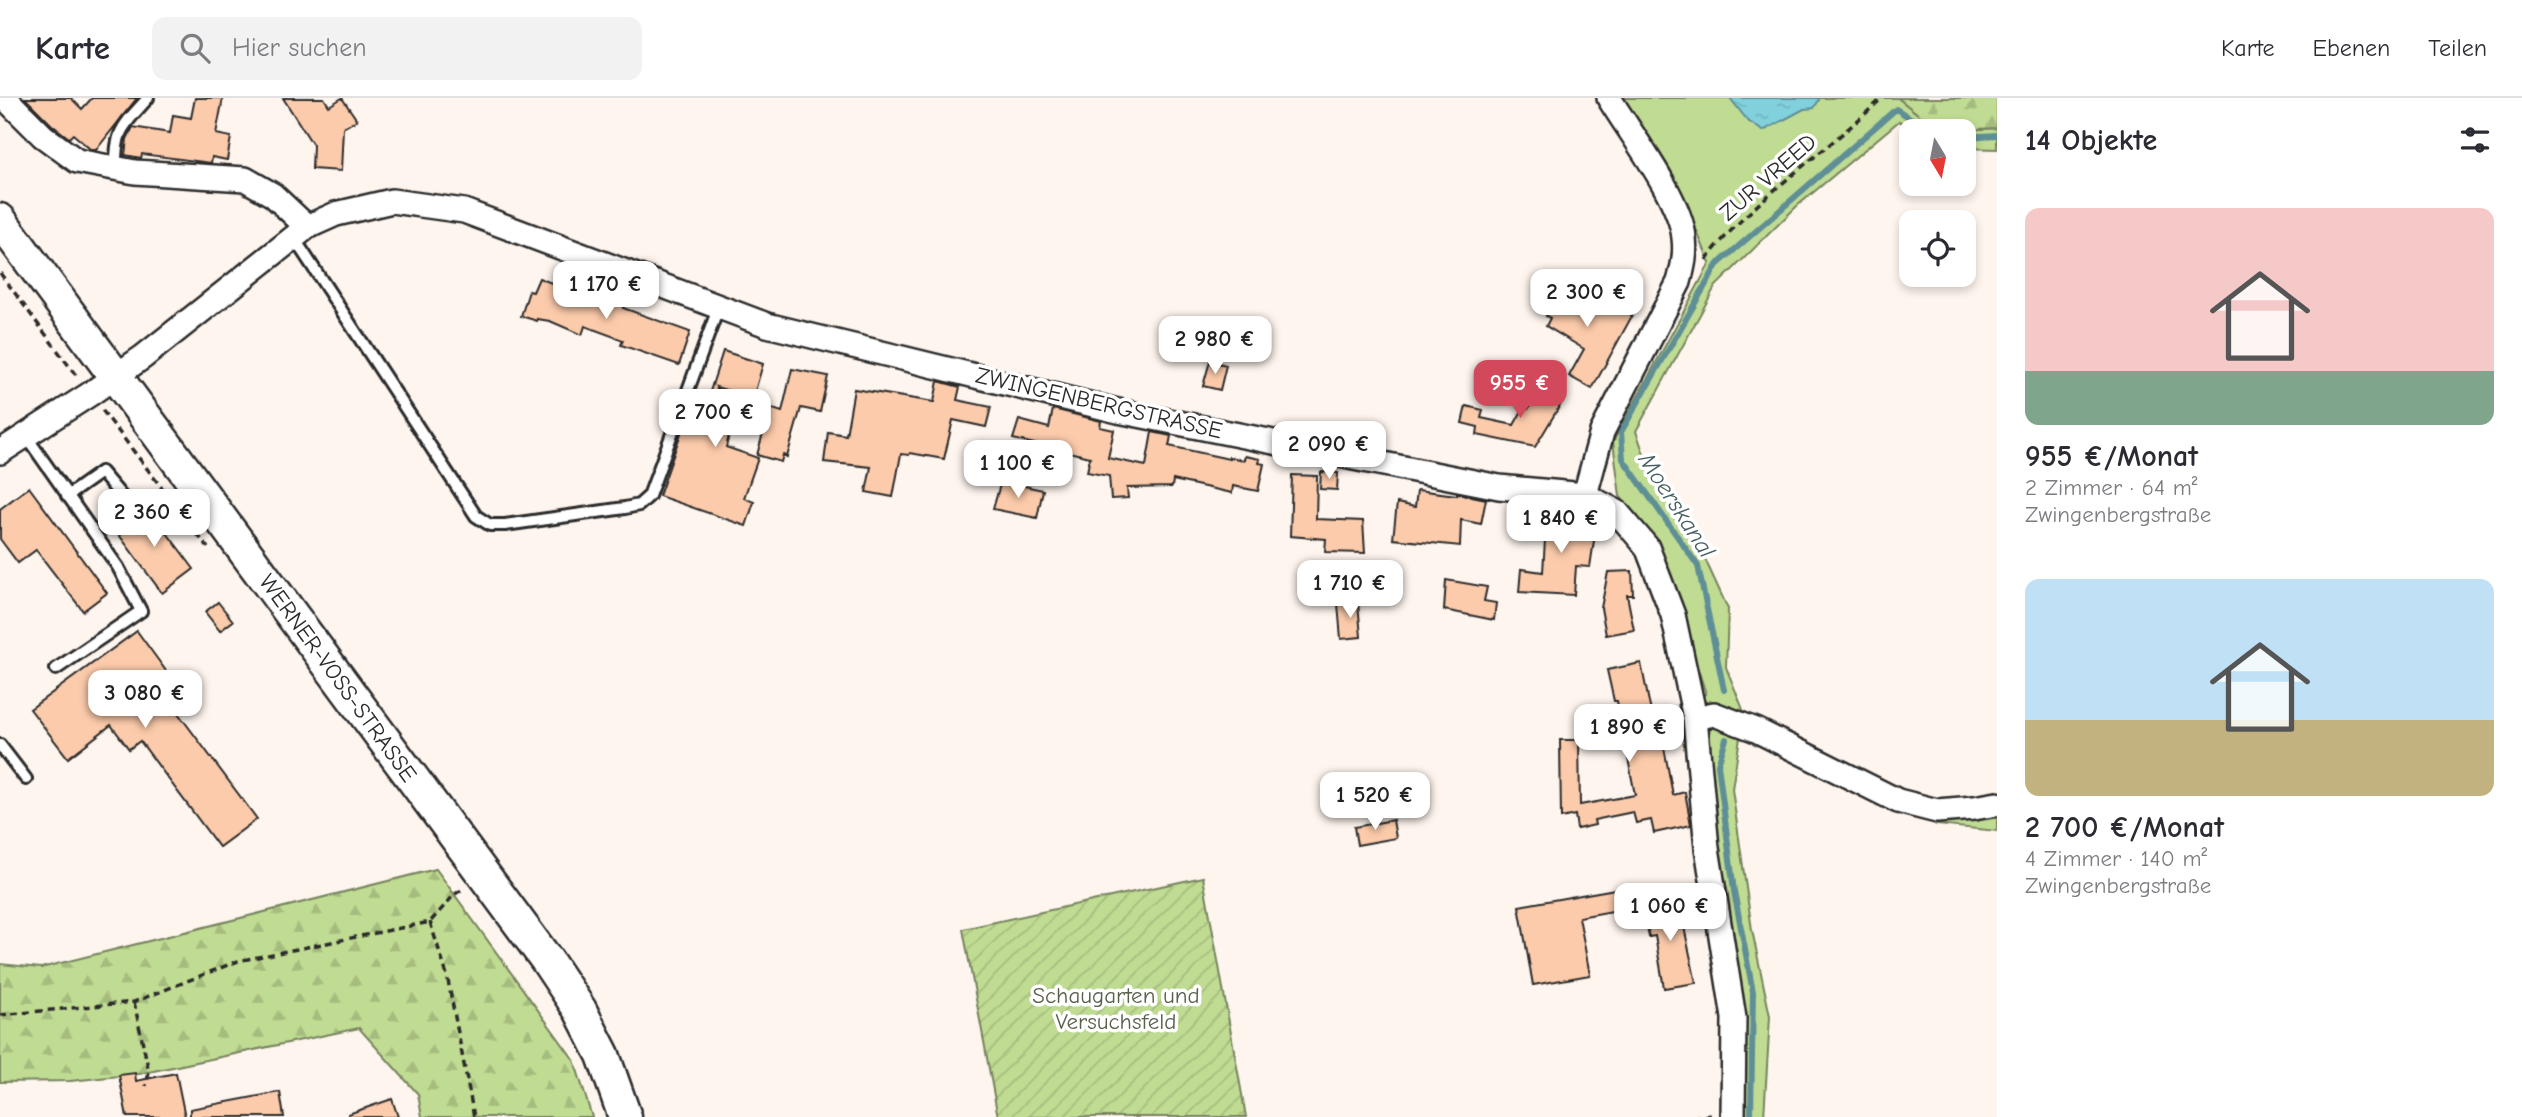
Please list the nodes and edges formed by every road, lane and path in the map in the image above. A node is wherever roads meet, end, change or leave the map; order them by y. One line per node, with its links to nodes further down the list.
1 (5, 98): 5 (street)
2 (148, 98): 5 (lane)
3 (1609, 98): 9 (street)
4 (1882, 98): 9 (path, ZUR VREED)
5 (116, 168): 7 (street)
6 (0, 220): 11 (main road, WERNER-VOSS-STRASSE)
7 (300, 232): 10 (street, ZWINGENBERGSTRASSE); 10 (lane); 11 (street, ZWINGENBERGSTRASSE)
8 (0, 273): 12 (path)
9 (1679, 282): 15 (street)
10 (719, 306): 15 (street, ZWINGENBERGSTRASSE)
11 (116, 376): 12 (street, ZWINGENBERGSTRASSE); 23 (main road, WERNER-VOSS-STRASSE)
12 (90, 394): 13 (street, ZWINGENBERGSTRASSE)
13 (26, 436): 14 (street, ZWINGENBERGSTRASSE); 16 (lane)
14 (0, 452)
15 (1585, 495): 19 (street, ZWINGENBERGSTRASSE)
16 (67, 496): 17 (lane); 18 (lane)
17 (128, 504)
18 (56, 669)
19 (1695, 718): 22 (street); 30 (street, ZWINGENBERGSTRASSE)
20 (0, 745): 21 (lane)
21 (26, 779)
22 (1997, 804)
23 (484, 875): 24 (path); 29 (main road, WERNER-VOSS-STRASSE)
24 (430, 922): 25 (path); 28 (path)
25 (134, 1002): 26 (path); 27 (path)
26 (0, 1015)
27 (146, 1086)
28 (474, 1117)
29 (625, 1117)
30 (1733, 1117)

